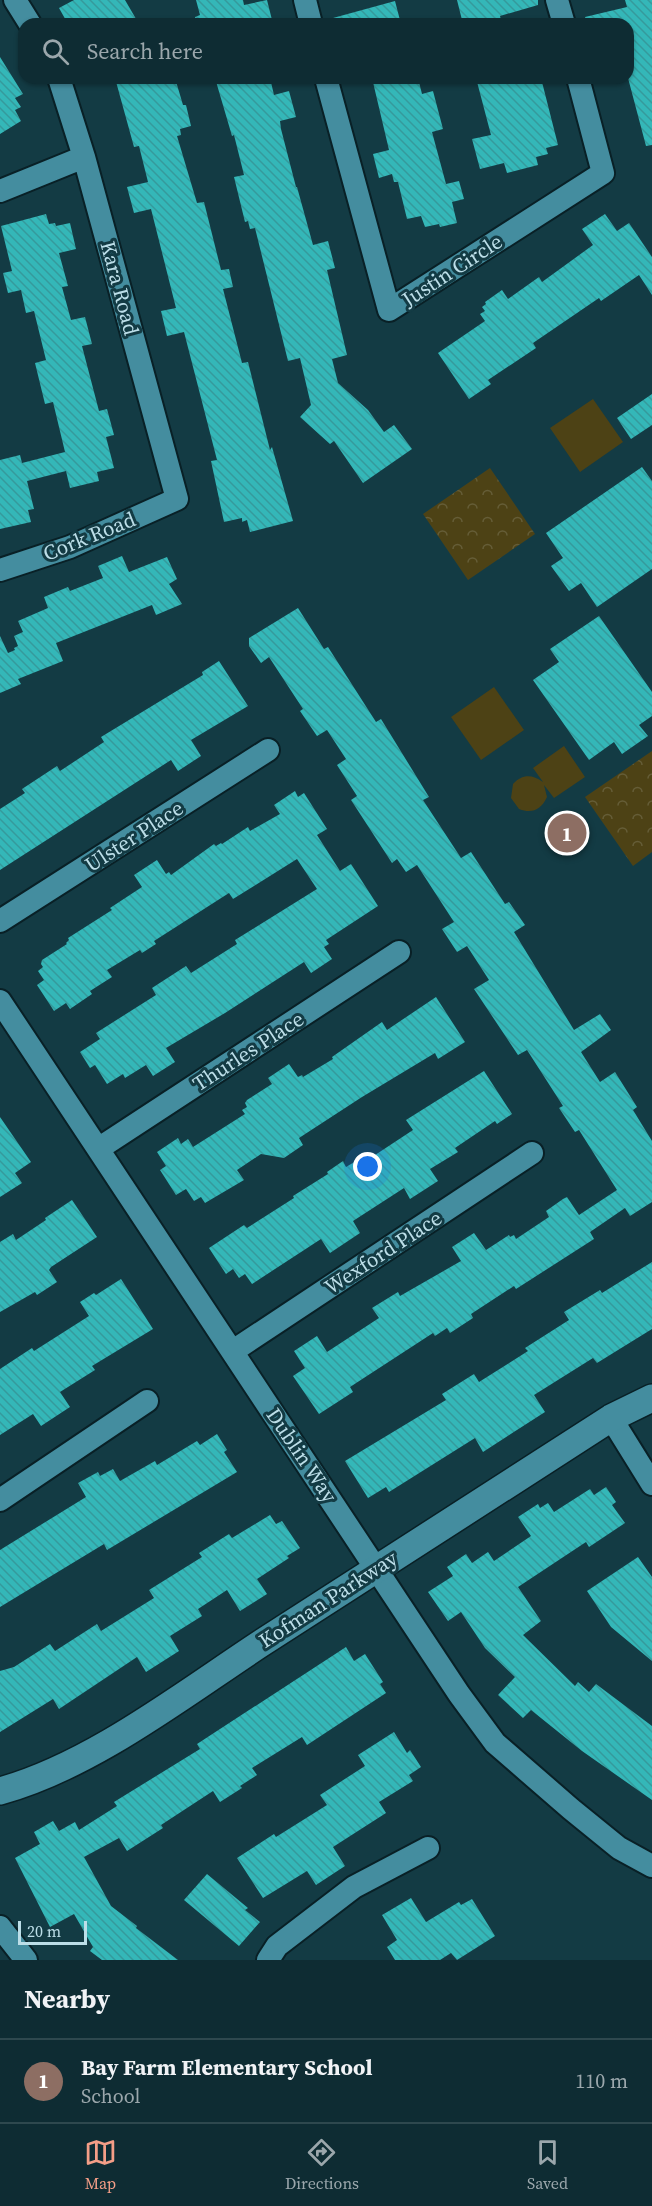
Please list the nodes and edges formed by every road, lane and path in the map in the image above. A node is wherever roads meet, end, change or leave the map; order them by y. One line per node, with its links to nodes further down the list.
1 (15, 0): 4 (street)
2 (304, 0): 5 (street)
3 (557, 0): 6 (street)
4 (26, 18)
5 (309, 18)
6 (562, 18)
7 (61, 84): 10 (street, Kara Road)
8 (328, 84): 9 (street, Justin Circle)
9 (580, 84)
10 (84, 158): 11 (street); 12 (street, Kara Road)
11 (0, 191)
12 (177, 499): 13 (street, Cork Road)
13 (0, 570)
14 (268, 750): 15 (street, Ulster Place)
15 (0, 921)
16 (399, 952): 18 (street, Thurles Place)
17 (0, 1001): 18 (street, Dublin Way)
18 (98, 1149): 20 (street, Dublin Way)
19 (532, 1153): 20 (street, Wexford Place)
20 (233, 1351): 26 (street, Dublin Way)
21 (652, 1398): 23 (street, Kofman Parkway)
22 (147, 1401): 25 (street)
23 (610, 1418): 24 (street); 26 (street, Kofman Parkway)
24 (652, 1484)
25 (0, 1500)
26 (377, 1567): 27 (street, Kofman Parkway); 29 (street, Dublin Way)
27 (0, 1791)
28 (428, 1848): 32 (street)
29 (652, 1866)
30 (0, 1927): 31 (street)
31 (26, 1960)
32 (268, 1960)

